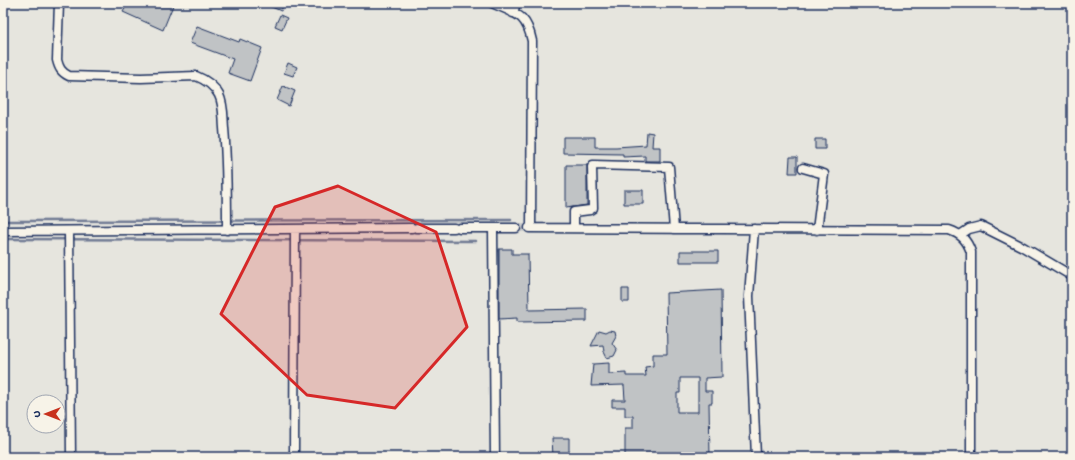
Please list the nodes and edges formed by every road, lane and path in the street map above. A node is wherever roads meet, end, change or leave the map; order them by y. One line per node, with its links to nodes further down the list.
1 (59, 3): 12 (lane)
2 (492, 3): 4 (lane)
3 (516, 3): 4 (lane)
4 (513, 12): 8 (lane)
5 (803, 168): 13 (lane)
6 (493, 228): 7 (lane); 9 (lane); 20 (lane)
7 (516, 228)
8 (574, 228): 10 (lane); 10 (lane)
9 (295, 229): 12 (lane); 19 (lane)
10 (674, 229): 11 (lane)
11 (754, 229): 13 (lane); 21 (lane)
12 (227, 230): 15 (lane)
13 (817, 230): 16 (lane)
14 (3, 231): 15 (lane)
15 (69, 231): 18 (lane)
16 (960, 235): 17 (lane); 22 (lane)
17 (1072, 276)
18 (71, 457)
19 (294, 457)
20 (495, 457)
21 (756, 457)
22 (971, 457)

